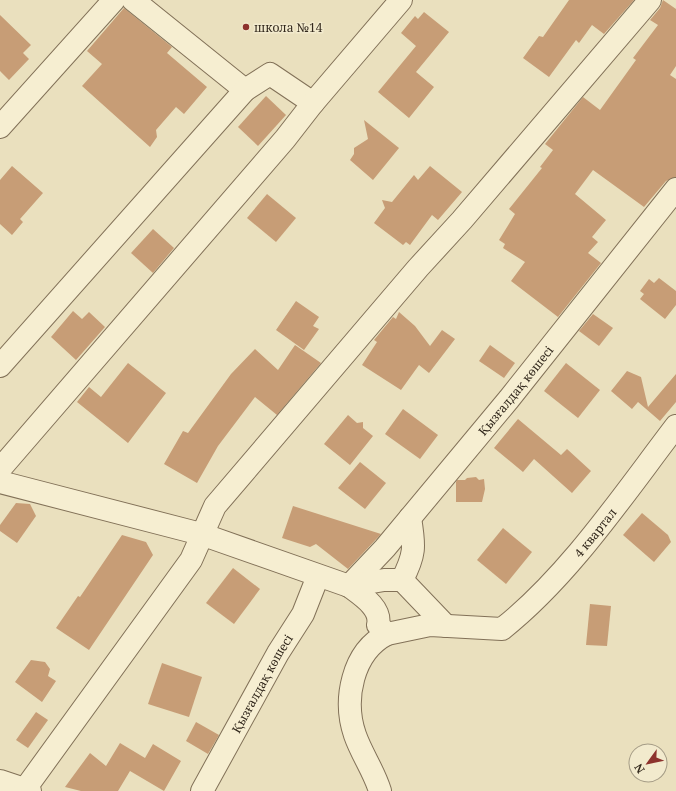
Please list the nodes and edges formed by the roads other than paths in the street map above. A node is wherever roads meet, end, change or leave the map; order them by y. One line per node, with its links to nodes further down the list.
1 (114, 0): 7 (street)
2 (133, 0): 5 (street)
3 (401, 0): 6 (street)
4 (650, 0): 14 (street)
5 (246, 90): 6 (street); 9 (street)
6 (313, 103): 11 (street)
7 (0, 127)
8 (676, 189): 13 (street, Қызғалдақ көшесі)
9 (0, 366)
10 (676, 426): 18 (street, 4 квартал)
11 (0, 470)
12 (0, 482): 14 (street)
13 (410, 518): 16 (street); 17 (street, Қызғалдақ көшесі)
14 (201, 534): 15 (street); 21 (street)
15 (318, 576): 17 (street); 22 (street, Қызғалдақ көшесі)
16 (402, 580): 17 (street); 18 (street)
17 (349, 586): 19 (street)
18 (446, 626): 19 (street)
19 (387, 634): 23 (street)
20 (0, 781): 21 (street)
21 (27, 790)
22 (202, 791)
23 (380, 791)

